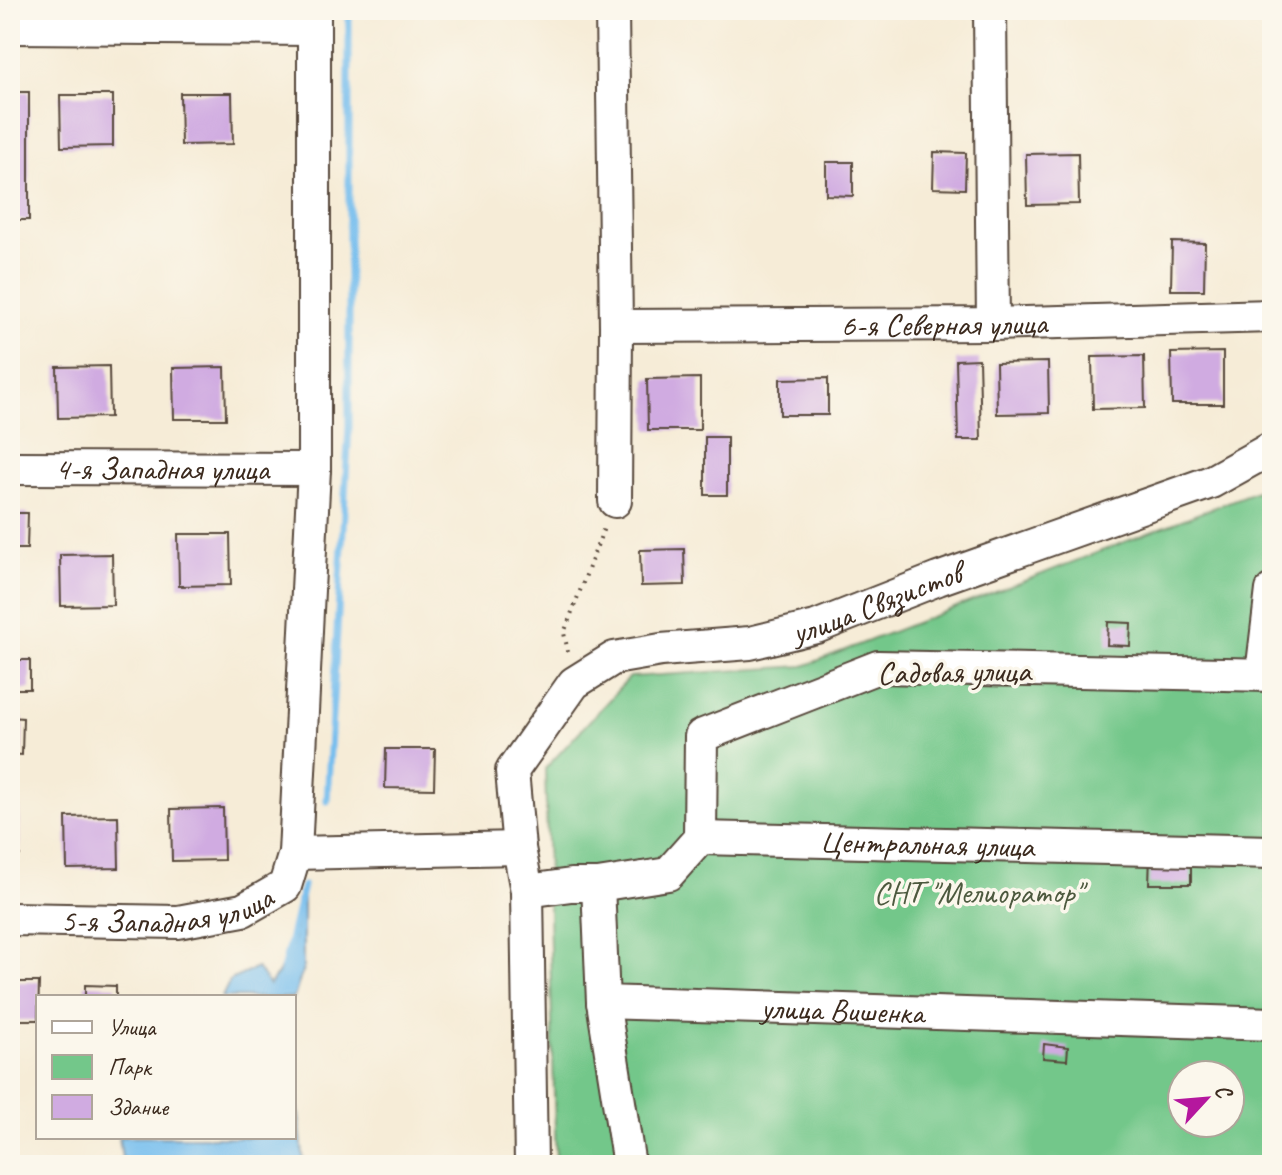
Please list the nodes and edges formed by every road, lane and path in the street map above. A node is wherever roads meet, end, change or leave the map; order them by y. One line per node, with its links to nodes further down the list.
1 (612, 10): 7 (street)
2 (990, 10): 6 (street)
3 (314, 19): 4 (street); 10 (street, 5-я Западная улица)
4 (10, 27)
5 (1272, 316): 6 (street, 6-я Северная улица)
6 (993, 324): 7 (street, 6-я Северная улица)
7 (616, 326): 11 (street)
8 (1272, 448): 14 (street, улица Связистов)
9 (10, 468): 10 (street, 4-я Западная улица)
10 (314, 469): 18 (street, 5-я Западная улица)
11 (615, 501): 14 (path)
12 (1272, 590): 13 (street)
13 (1267, 675): 15 (street, Садовая улица)
14 (574, 683): 16 (street, улица Связистов)
15 (700, 838): 17 (street, Центральная улица); 19 (street)
16 (519, 848): 18 (street); 20 (street)
17 (1272, 852)
18 (295, 853): 21 (street, 5-я Западная улица)
19 (598, 885): 20 (street); 22 (street)
20 (527, 891): 24 (street)
21 (10, 919)
22 (603, 1002): 23 (street, улица Вишенка); 25 (street)
23 (1272, 1024)
24 (531, 1165)
25 (629, 1165)

